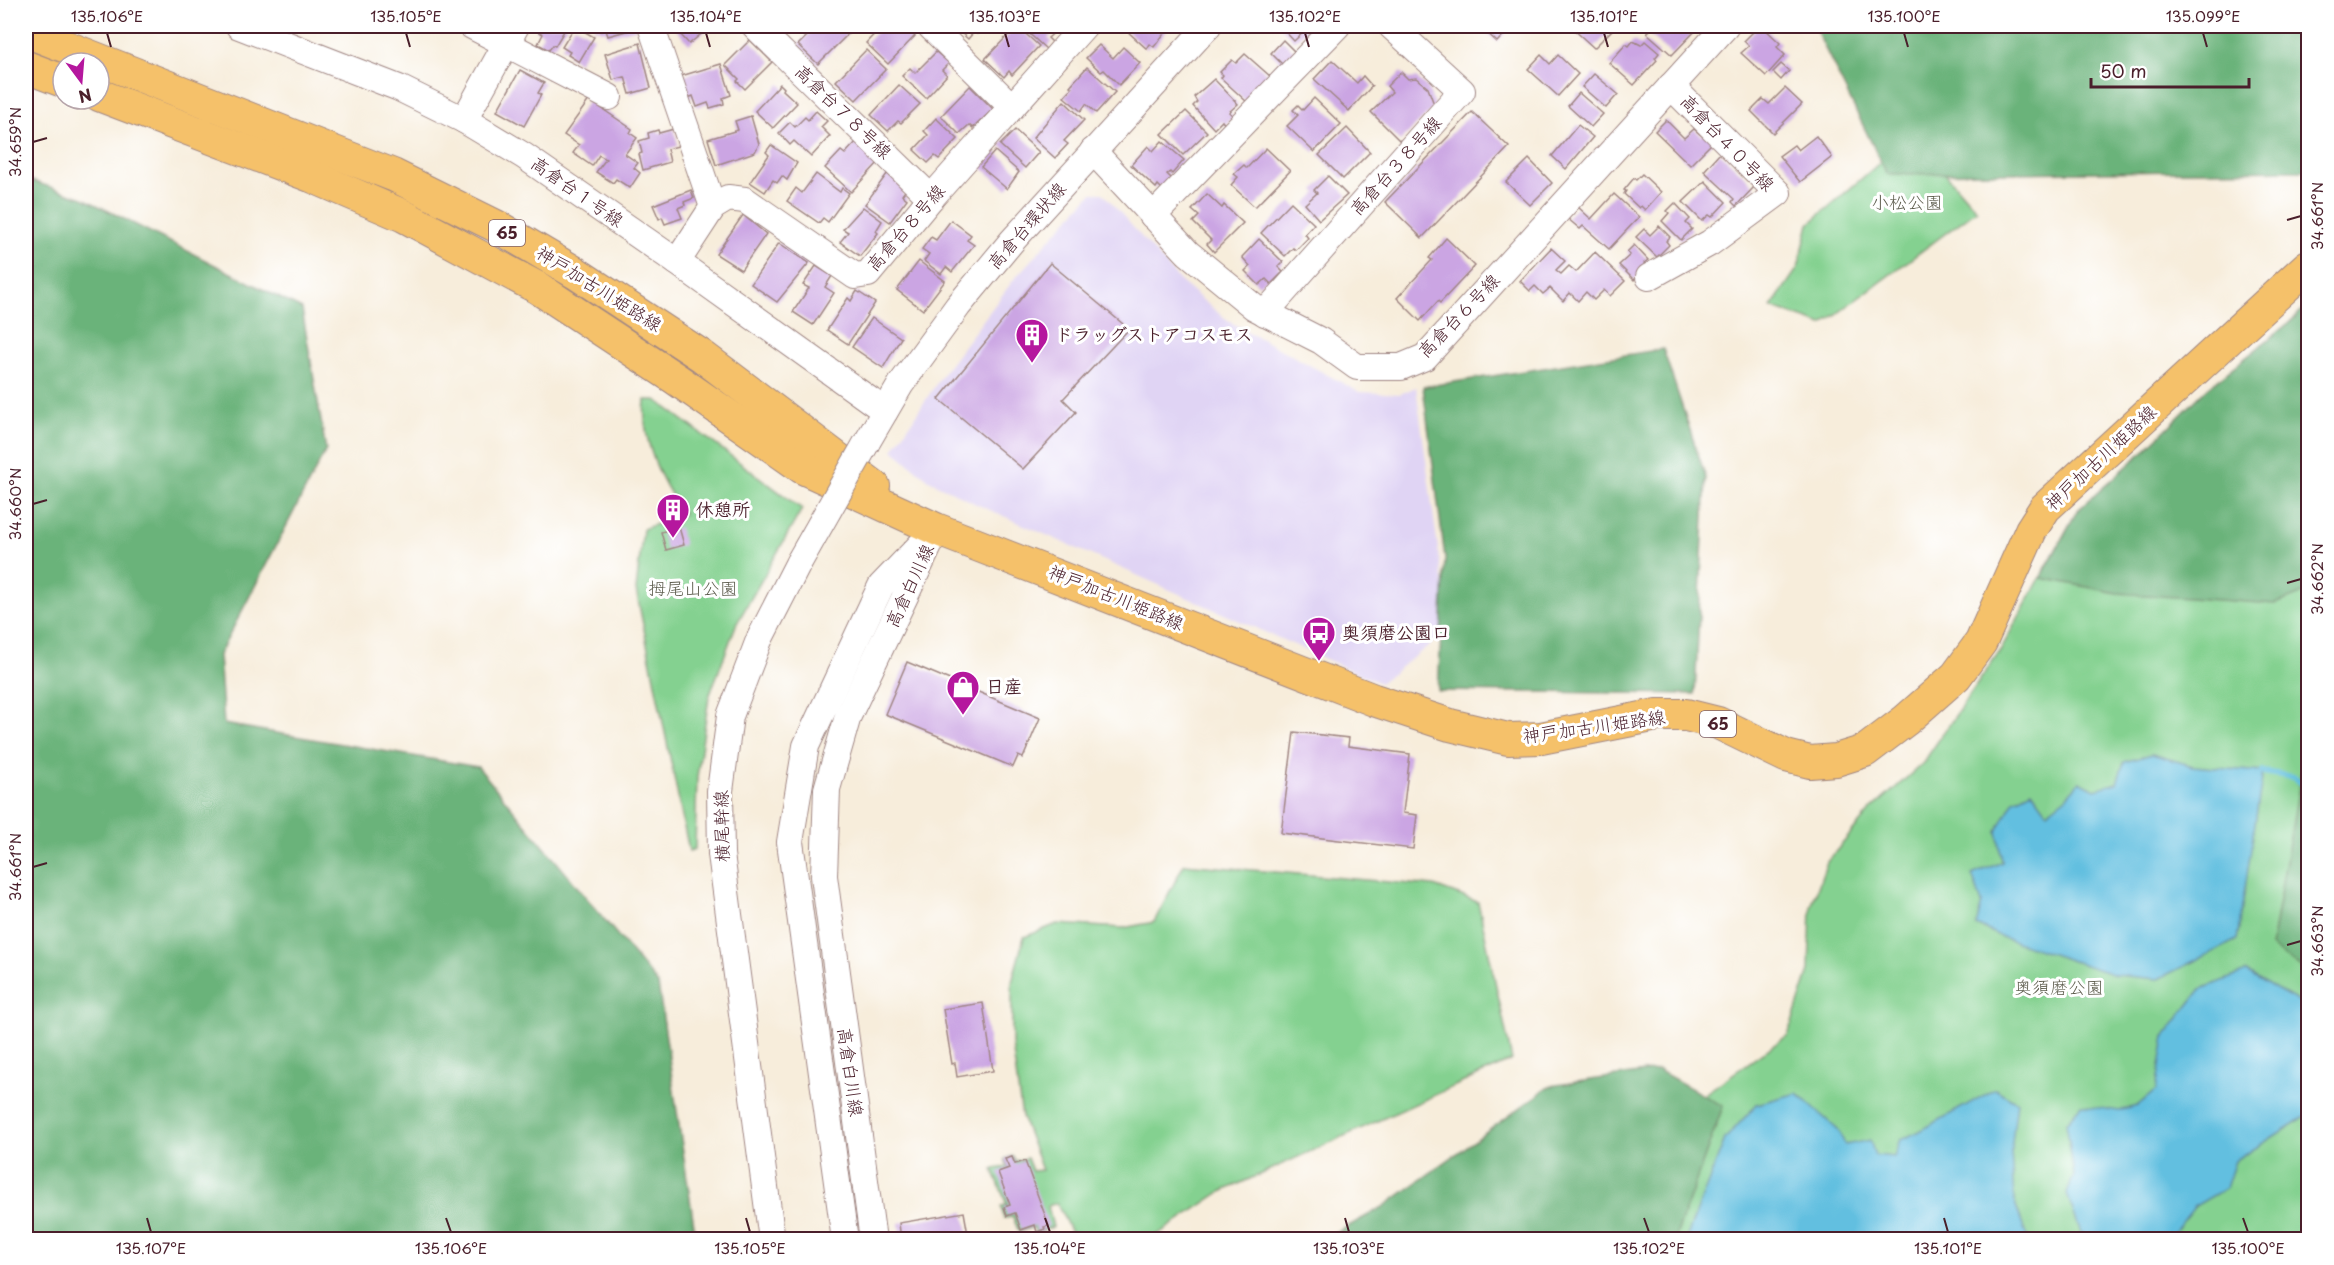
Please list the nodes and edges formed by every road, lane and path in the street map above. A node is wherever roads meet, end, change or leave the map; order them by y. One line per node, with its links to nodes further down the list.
1 (239, 26): 19 (street, 高倉台１号線)
2 (472, 26): 12 (street)
3 (651, 26): 22 (street)
4 (755, 26): 21 (street, 高倉台７８号線)
5 (930, 26): 18 (street)
6 (1084, 26): 18 (street, 高倉台８号線)
7 (1208, 26): 20 (street, 高倉台環状線)
8 (1337, 26): 23 (street)
9 (1391, 26): 27 (street, 高倉台３８号線)
10 (1726, 26): 15 (street, 高倉台６号線)
11 (26, 31): 30 (main road, 神戸加古川姫路線 / 65)
12 (510, 34): 16 (street); 19 (street)
13 (26, 67): 14 (main road)
14 (51, 76)
15 (1671, 86): 26 (street, 高倉台４０号線); 27 (street, 高倉台６号線)
16 (609, 97)
17 (111, 100): 30 (main road, 神戸加古川姫路線 / 65)
18 (1011, 107): 21 (street, 高倉台８号線)
19 (464, 120): 24 (street, 高倉台１号線)
20 (1093, 151): 23 (street, 高倉台６号線); 28 (street, 高倉台環状線)
21 (931, 198): 22 (street, 高倉台８号線)
22 (713, 207): 24 (street)
23 (1153, 216): 27 (street, 高倉台６号線)
24 (677, 262): 28 (street, 高倉台１号線)
25 (2308, 266): 30 (main road, 神戸加古川姫路線 / 65)
26 (1649, 277)
27 (1265, 313)
28 (885, 411): 29 (street, 高倉台環状線)
29 (867, 442): 31 (street, 横尾幹線, bridge)
30 (936, 529): 32 (street, 高倉白川線); 33 (street, 高倉白川線)
31 (772, 1239)
32 (845, 1239)
33 (873, 1239)

